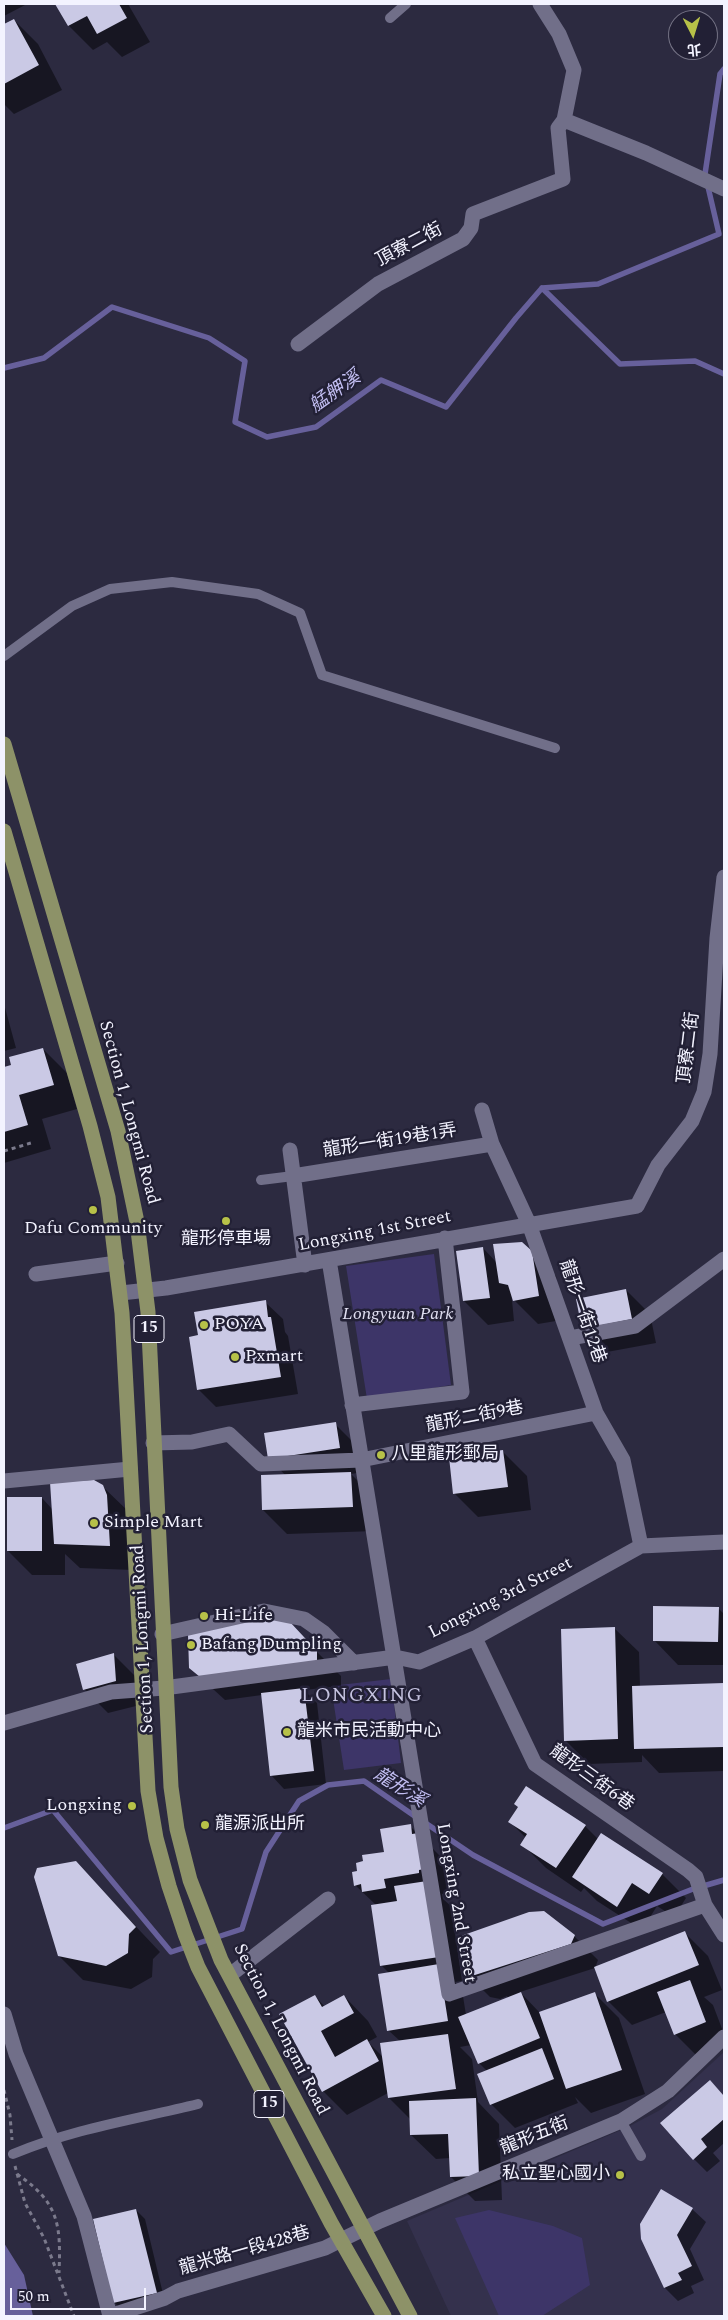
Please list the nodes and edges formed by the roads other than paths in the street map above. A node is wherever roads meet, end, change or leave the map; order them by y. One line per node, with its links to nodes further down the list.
1 (406, 4): 3 (lane)
2 (540, 4): 4 (street, 頂寮二街)
3 (390, 18)
4 (564, 120): 5 (street); 6 (street, 頂寮二街)
5 (724, 190)
6 (298, 344)
7 (4, 656): 9 (lane)
8 (4, 744): 25 (main road, Section 1, Longmi Road / 15)
9 (555, 748)
10 (4, 831): 22 (main road, Section 1, Longmi Road / 15)
11 (724, 877): 17 (street, 頂寮二街)
12 (482, 1110): 13 (street, 龍形一街12巷)
13 (492, 1144): 15 (street, 龍形一街19巷1弄); 18 (street, 龍形一街12巷)
14 (290, 1150): 15 (street)
15 (293, 1176): 16 (lane); 23 (street)
16 (261, 1180)
17 (637, 1206): 18 (street, Longxing 1st Street)
18 (529, 1224): 19 (street, Longxing 1st Street); 27 (street, 龍形一街12巷)
19 (445, 1238): 21 (street, Longxing 1st Street); 28 (street)
20 (724, 1259): 27 (street)
21 (329, 1260): 23 (street, Longxing 1st Street); 28 (street, Longxing 2nd Street)
22 (117, 1263): 24 (street); 26 (main road, Section 1, Longmi Road / 15)
23 (305, 1265): 25 (street, Longxing 1st Street)
24 (36, 1274)
25 (147, 1290): 26 (street, Longxing 1st Street); 30 (main road, Section 1, Longmi Road / 15)
26 (121, 1293): 32 (main road, Section 1, Longmi Road / 15)
27 (570, 1338): 29 (street, 龍形一街12巷)
28 (352, 1405): 31 (street, Longxing 2nd Street)
29 (596, 1413): 31 (street, 龍形二街9巷); 35 (street, 龍形一街12巷)
30 (153, 1444): 31 (street, 龍形二街9巷); 36 (main road, Section 1, Longmi Road / 15)
31 (361, 1460): 38 (street, Longxing 2nd Street)
32 (130, 1468): 33 (street); 41 (main road, Section 1, Longmi Road / 15)
33 (4, 1481)
34 (724, 1542): 35 (street, Longxing 3rd Street)
35 (641, 1546): 37 (street, Longxing 3rd Street)
36 (162, 1634): 39 (street); 40 (main road, Section 1, Longmi Road / 15)
37 (475, 1638): 38 (street, Longxing 3rd Street); 46 (street, 龍形三街6巷)
38 (396, 1657): 39 (street, Longxing 3rd Street); 46 (street, Longxing 2nd Street)
39 (354, 1663): 40 (street, Longxing 3rd Street)
40 (164, 1688): 41 (street, Longxing 3rd Street); 43 (main road, Section 1, Longmi Road / 15)
41 (141, 1690): 42 (street, Longxing 3rd Street); 44 (main road, Section 1, Longmi Road / 15)
42 (4, 1723)
43 (190, 1880): 44 (main road); 48 (main road, Section 1, Longmi Road / 15)
44 (169, 1886): 57 (main road, Section 1, Longmi Road / 15)
45 (328, 1899): 48 (street)
46 (704, 1901): 47 (street, 龍形三街6巷)
47 (724, 1935)
48 (230, 1976): 56 (main road, Section 1, Longmi Road / 15)
49 (4, 2014): 53 (street)
50 (724, 2037): 52 (street, 龍形五街)
51 (198, 2104): 53 (lane)
52 (621, 2121): 55 (lane); 56 (street, 龍形五街)
53 (50, 2138): 54 (lane); 57 (street, 龍米路一段428巷)
54 (13, 2154)
55 (641, 2156)
56 (363, 2230): 57 (street, 龍形五街); 59 (main road, Section 1, Longmi Road / 15)
57 (341, 2240): 58 (main road, Section 1, Longmi Road / 15)
58 (384, 2316)
59 (410, 2316)

